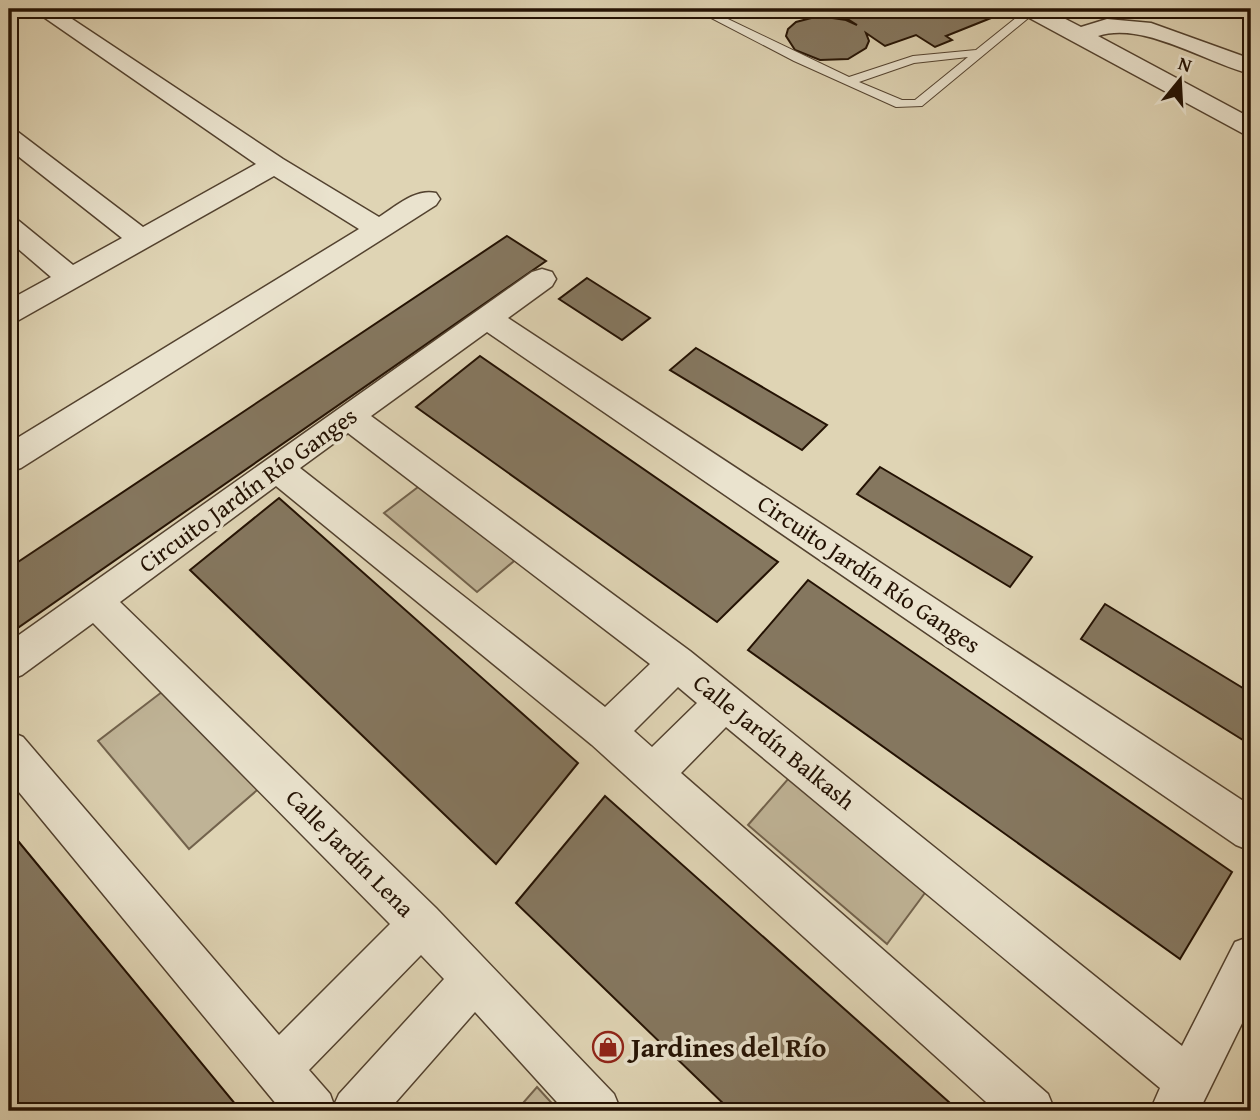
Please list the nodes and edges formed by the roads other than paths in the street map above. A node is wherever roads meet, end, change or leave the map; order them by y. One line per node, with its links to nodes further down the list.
1 (43, 9): 10 (street)
2 (699, 9): 7 (lane)
3 (1031, 9): 4 (street); 5 (lane)
4 (1077, 36): 6 (street); 8 (street)
5 (979, 53): 7 (lane); 7 (lane)
6 (1251, 67)
7 (850, 81)
8 (1251, 128)
9 (9, 137): 14 (street)
10 (274, 165): 13 (street); 14 (street)
11 (427, 199): 13 (street)
12 (9, 227): 15 (street)
13 (379, 229): 20 (street)
14 (141, 239): 15 (street)
15 (71, 279): 17 (street)
16 (542, 279): 18 (street, Circuito Jardín Río Ganges)
17 (9, 313)
18 (487, 318): 19 (street, Circuito Jardín Río Ganges); 29 (street, Circuito Jardín Río Ganges)
19 (348, 416): 21 (street, Circuito Jardín Río Ganges); 24 (street, Calle Jardín Balkash)
20 (9, 459)
21 (278, 469): 22 (street, Circuito Jardín Río Ganges); 26 (street)
22 (96, 602): 23 (street, Circuito Jardín Río Ganges); 30 (street, Calle Jardín Lena)
23 (9, 663)
24 (677, 663): 25 (street, Calle Jardín Balkash); 26 (street)
25 (725, 702): 28 (street); 34 (street, Calle Jardín Balkash)
26 (606, 732): 28 (street)
27 (9, 750): 33 (street)
28 (652, 774): 38 (street)
29 (1251, 830)
30 (421, 923): 32 (street, Calle Jardín Lena); 33 (street)
31 (1251, 958): 34 (street)
32 (475, 978): 36 (street); 37 (street, Calle Jardín Lena)
33 (278, 1069): 35 (street)
34 (1181, 1096)
35 (313, 1111)
36 (356, 1111)
37 (597, 1111)
38 (1031, 1111)

